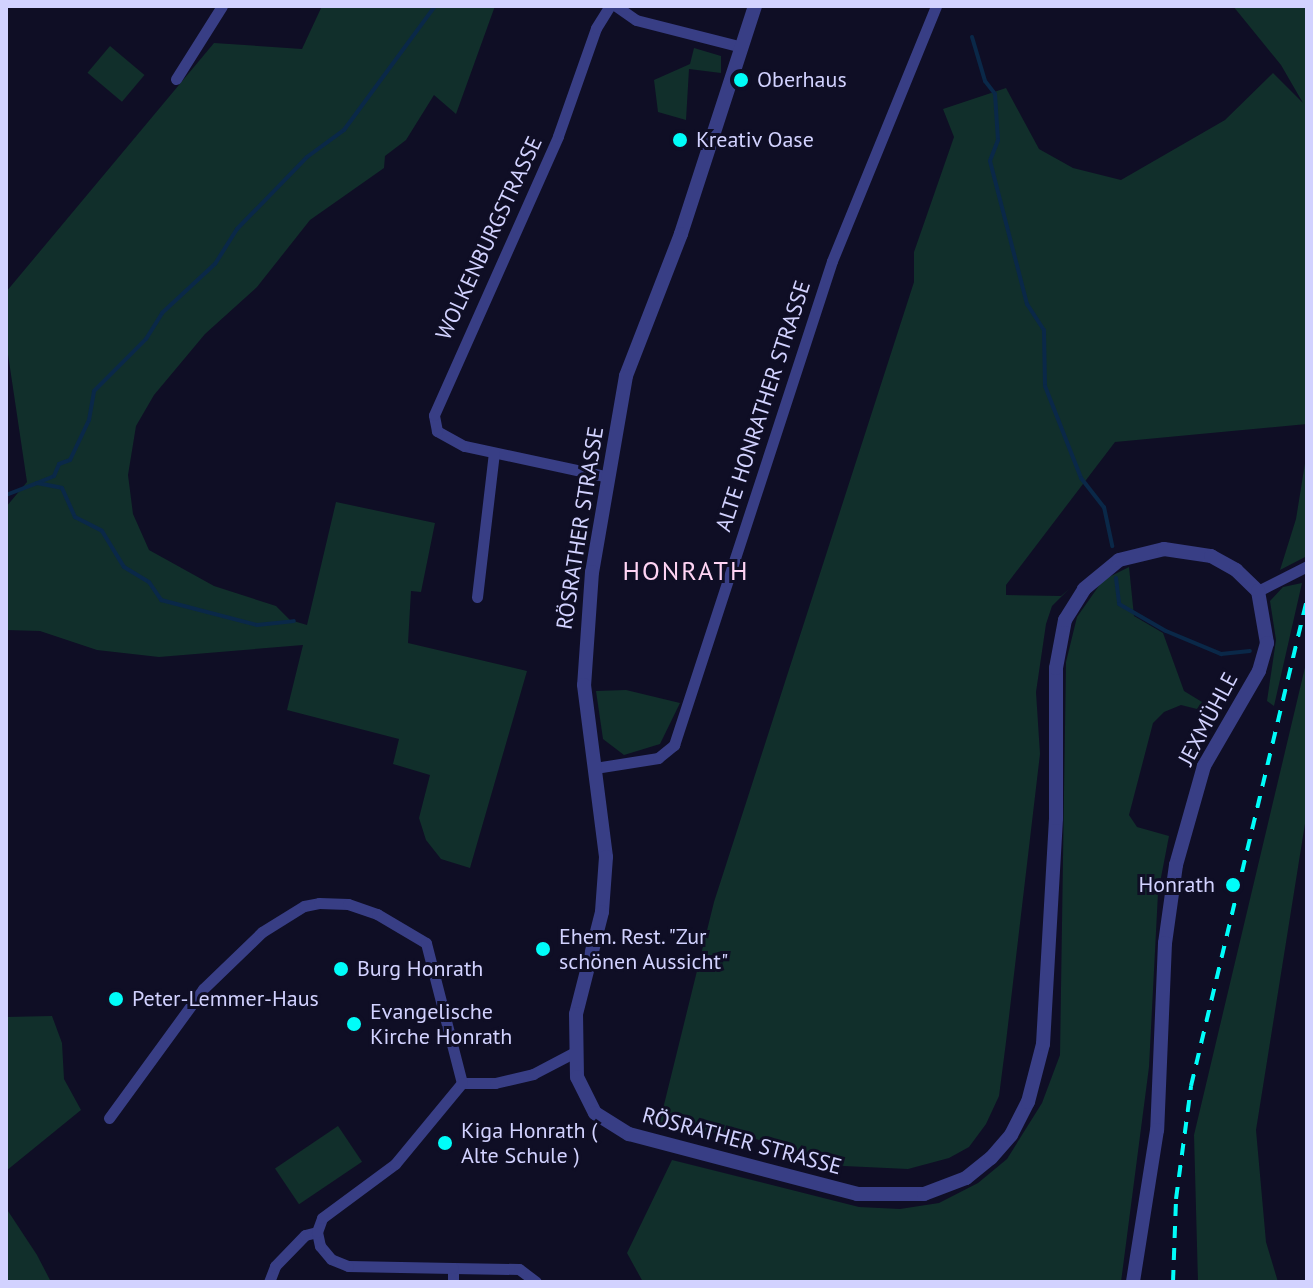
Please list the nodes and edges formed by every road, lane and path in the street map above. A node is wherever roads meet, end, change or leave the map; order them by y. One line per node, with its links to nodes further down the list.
1 (222, 6): 6 (street)
2 (613, 6): 5 (street); 7 (street, WOLKENBURGSTRASSE)
3 (755, 6): 5 (street, RÖSRATHER STRASSE)
4 (936, 6): 12 (street, ALTE HONRATHER STRASSE)
5 (742, 47): 8 (street, RÖSRATHER STRASSE)
6 (176, 79)
7 (494, 453): 8 (street, WOLKENBURGSTRASSE); 11 (street)
8 (609, 477): 12 (street, RÖSRATHER STRASSE)
9 (1307, 566): 10 (street)
10 (1258, 591): 13 (street, RÖSRATHER STRASSE); 21 (street, JEXMÜHLE)
11 (477, 597)
12 (595, 768): 13 (street, RÖSRATHER STRASSE)
13 (573, 1053): 14 (street)
14 (462, 1083): 15 (street); 16 (street)
15 (109, 1118)
16 (317, 1232): 17 (street); 18 (street)
17 (453, 1268): 19 (street); 20 (street)
18 (269, 1282)
19 (453, 1282)
20 (536, 1282)
21 (1133, 1282)

